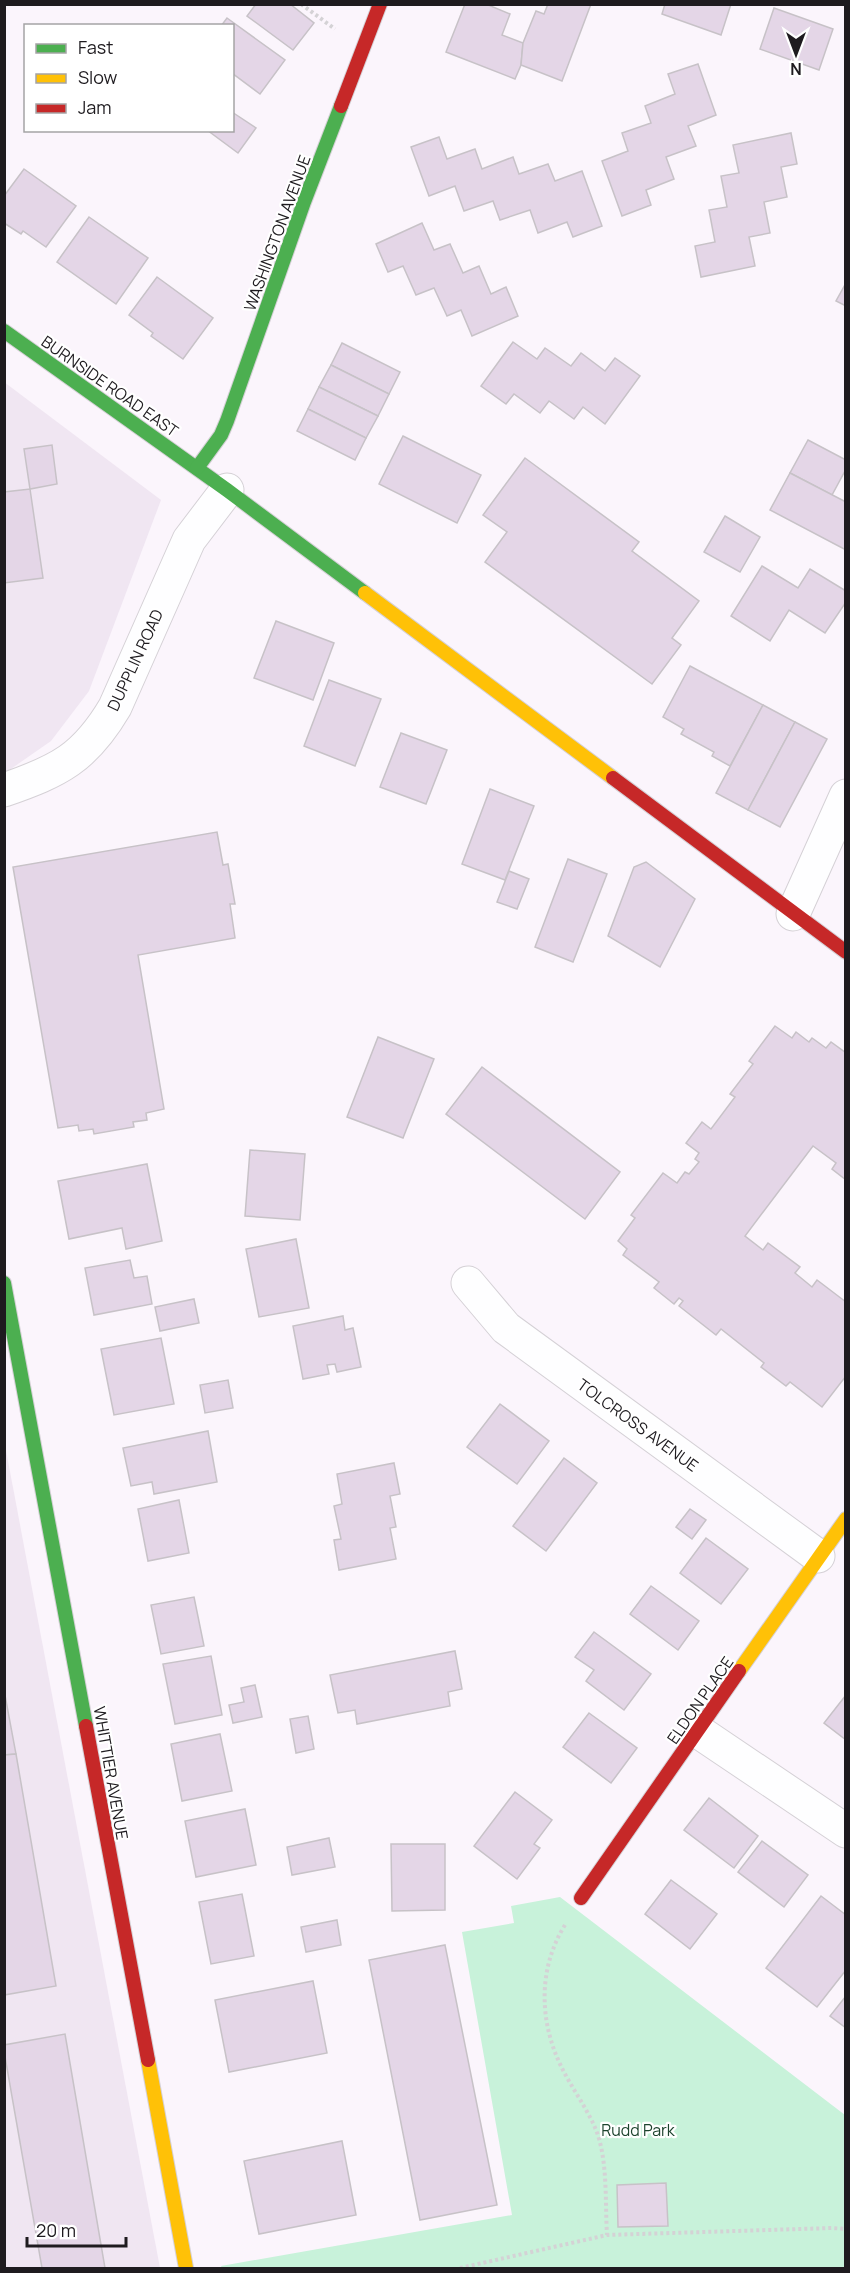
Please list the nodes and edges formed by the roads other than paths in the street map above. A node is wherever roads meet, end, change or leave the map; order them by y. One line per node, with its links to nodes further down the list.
1 (380, 4): 3 (street, WASHINGTON AVENUE)
2 (4, 331): 3 (street, BURNSIDE ROAD EAST)
3 (197, 468): 4 (street, BURNSIDE ROAD EAST)
4 (227, 490): 5 (street, DUPPLIN ROAD); 7 (street, BURNSIDE ROAD EAST)
5 (4, 789)
6 (846, 796): 7 (street)
7 (794, 914): 8 (street, BURNSIDE ROAD EAST)
8 (846, 952)
9 (4, 1283): 16 (street, WHITTIER AVENUE)
10 (468, 1283): 12 (street, TOLCROSS AVENUE)
11 (846, 1519): 12 (street, ELDON PLACE)
12 (818, 1556): 13 (street, ELDON PLACE)
13 (699, 1732): 14 (street); 15 (street, ELDON PLACE)
14 (846, 1831)
15 (581, 1898)
16 (186, 2268)

